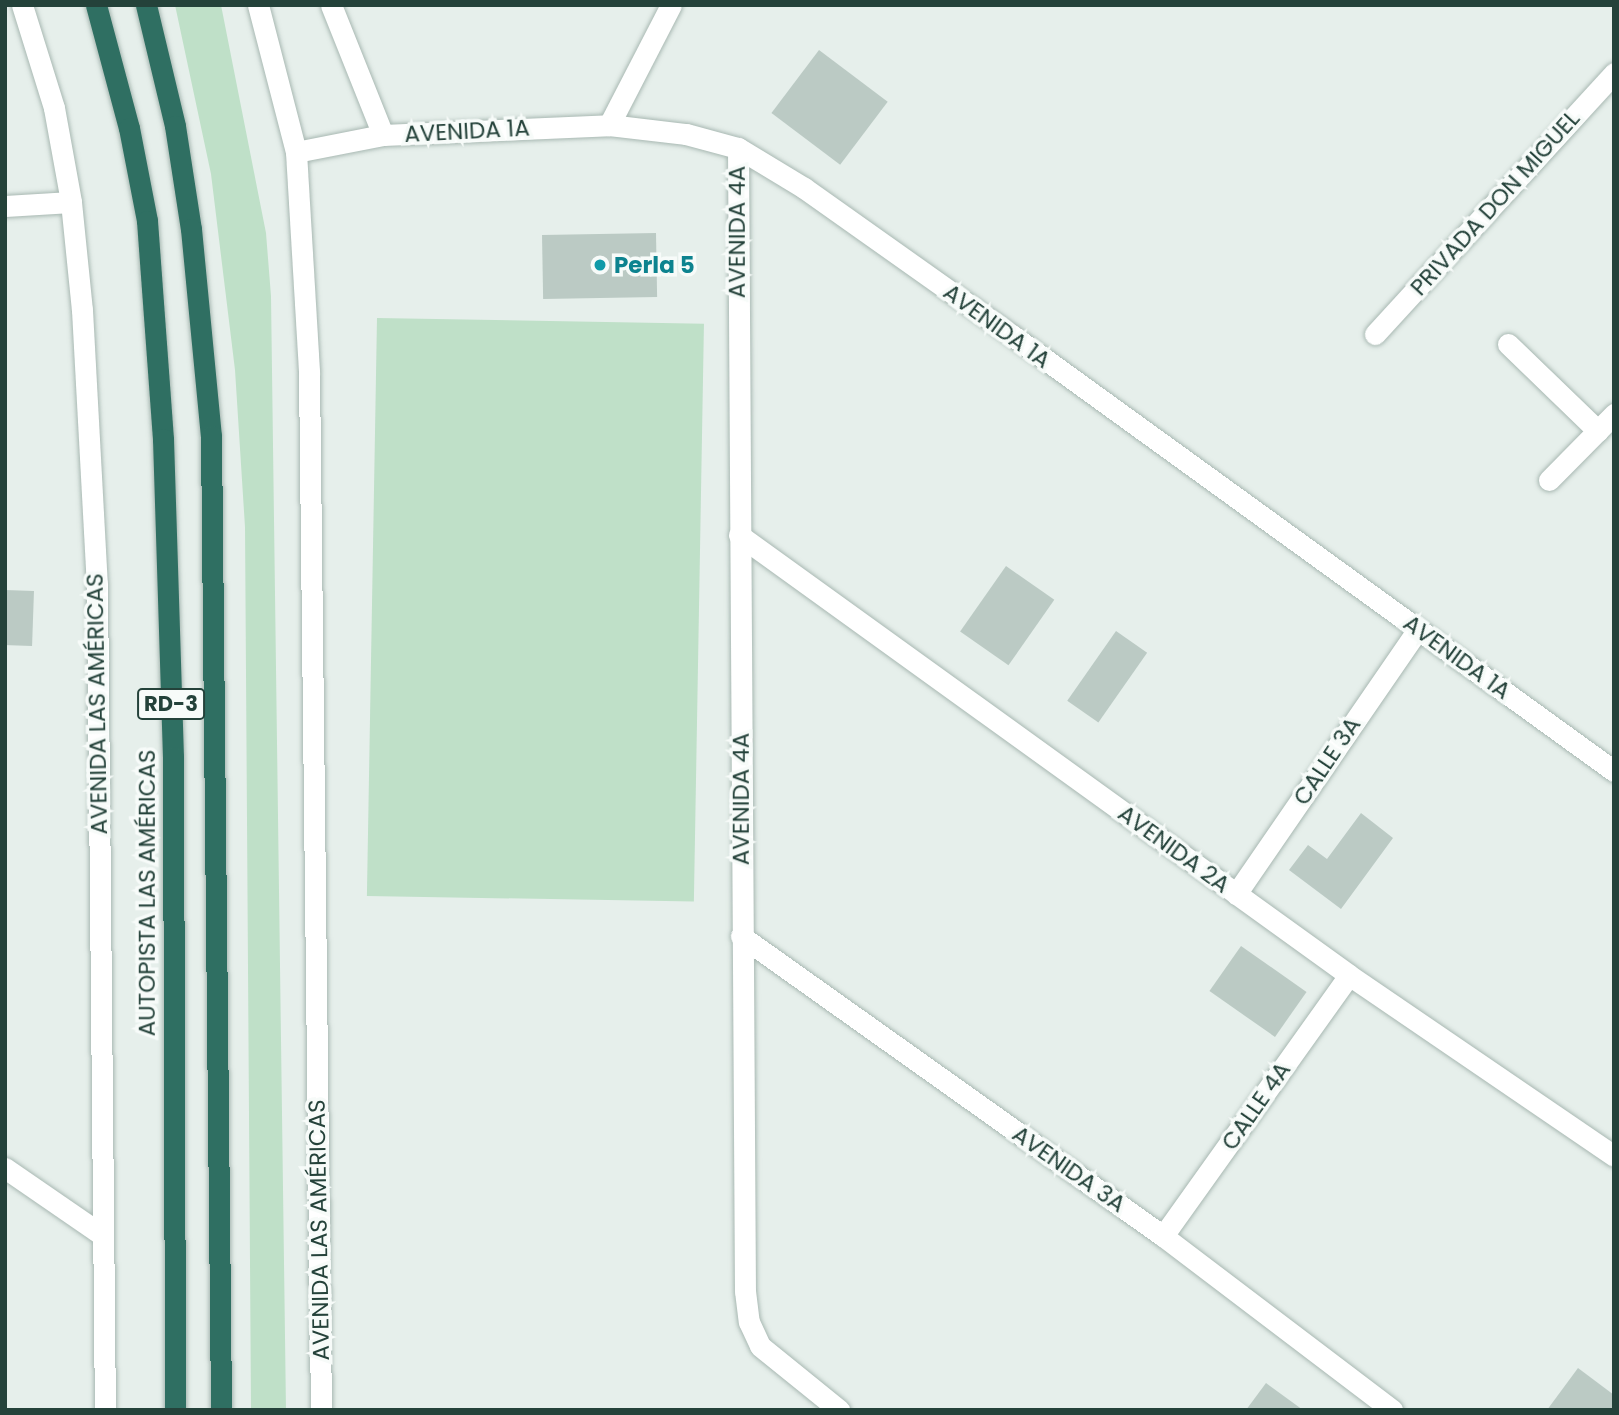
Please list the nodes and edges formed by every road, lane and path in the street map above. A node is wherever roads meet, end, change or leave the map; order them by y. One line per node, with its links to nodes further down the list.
1 (22, 5): 12 (street, AVENIDA LAS AMÉRICAS)
2 (96, 5): 30 (highway, AUTOPISTA LAS AMÉRICAS / RD-3)
3 (146, 5): 31 (highway, RD-3)
4 (258, 5): 11 (street, AVENIDA LAS AMÉRICAS)
5 (331, 5): 9 (street)
6 (671, 5): 8 (street)
7 (1614, 73): 14 (street, PRIVADA DON MIGUEL)
8 (609, 125): 9 (street, AVENIDA 1A); 10 (street, AVENIDA 1A)
9 (383, 135): 11 (street, AVENIDA 1A)
10 (738, 148): 19 (street, AVENIDA 4A); 20 (street, AVENIDA 1A)
11 (296, 152): 32 (street, AVENIDA LAS AMÉRICAS)
12 (71, 202): 13 (street); 27 (street, AVENIDA LAS AMÉRICAS)
13 (5, 206)
14 (1375, 334)
15 (1508, 344): 17 (street)
16 (1614, 414): 17 (street)
17 (1598, 430): 18 (street)
18 (1549, 480)
19 (740, 535): 22 (street, AVENIDA 2A); 23 (street, AVENIDA 4A)
20 (1418, 628): 21 (street, AVENIDA 1A); 22 (street, CALLE 3A)
21 (1614, 771)
22 (1236, 894): 24 (street, AVENIDA 2A)
23 (741, 936): 28 (street, AVENIDA 3A); 33 (street, AVENIDA 4A)
24 (1349, 975): 25 (street, AVENIDA 2A); 28 (street, CALLE 4A)
25 (1614, 1156)
26 (5, 1168): 27 (street)
27 (102, 1235): 29 (street, AVENIDA LAS AMÉRICAS)
28 (1163, 1236): 34 (street, AVENIDA 3A)
29 (105, 1410)
30 (175, 1410)
31 (221, 1410)
32 (321, 1410)
33 (839, 1410)
34 (1392, 1410)

